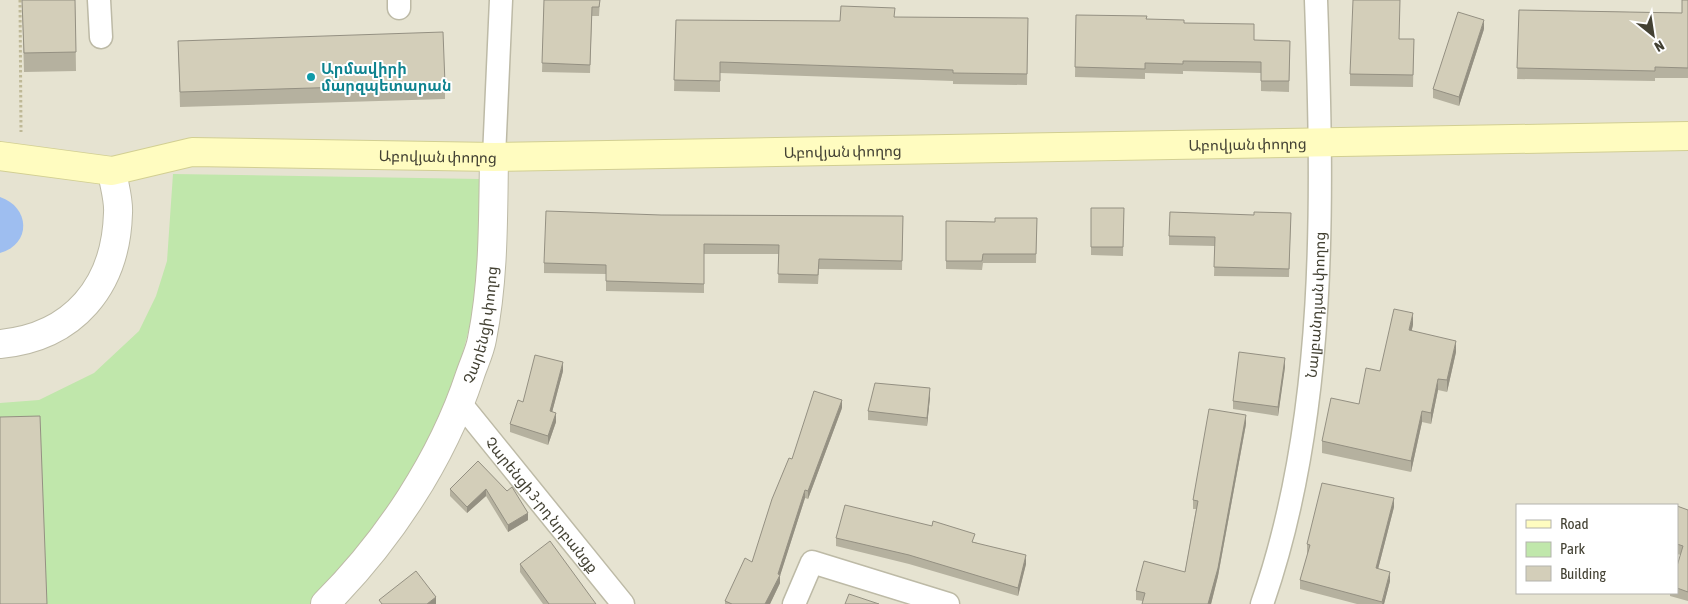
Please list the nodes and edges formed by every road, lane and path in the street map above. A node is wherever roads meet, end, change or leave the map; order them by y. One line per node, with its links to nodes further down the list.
1 (20, 0): 9 (path)
2 (99, 0): 5 (street)
3 (501, 0): 8 (street, Չարենցի փողոց)
4 (1316, 0): 7 (street, Նալբանդյան փողոց)
5 (101, 37)
6 (1688, 136): 7 (main road, Աբովյան փողոց)
7 (1321, 141): 8 (main road, Աբովյան փողոց); 17 (street, Նալբանդյան փողոց)
8 (494, 157): 10 (main road, Աբովյան փողոց); 12 (street, Չարենցի փողոց)
9 (11, 158): 10 (main road, Աբովյան փողոց)
10 (112, 171): 11 (street)
11 (0, 344)
12 (461, 404): 13 (street, Չարենցի փողոց); 14 (street, Չարենցի 3-րդ նրբանցք)
13 (325, 604)
14 (623, 604)
15 (794, 604): 16 (street)
16 (948, 604)
17 (1262, 604)

